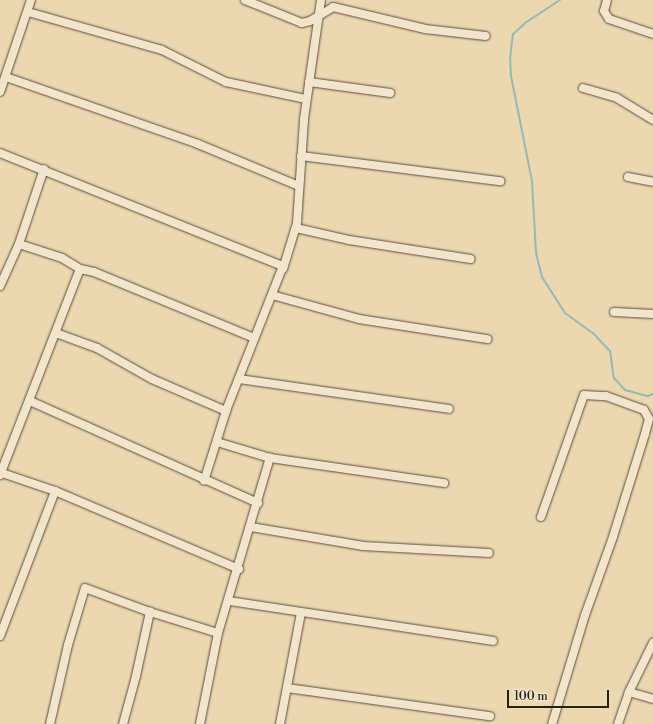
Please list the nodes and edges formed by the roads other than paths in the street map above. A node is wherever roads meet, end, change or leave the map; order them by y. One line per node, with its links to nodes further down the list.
1 (31, 0): 5 (street)
2 (245, 0): 6 (street)
3 (321, 0): 6 (street)
4 (607, 0): 7 (street)
5 (28, 12): 9 (street); 14 (street)
6 (317, 16): 8 (street); 10 (street)
7 (653, 34)
8 (486, 36)
9 (6, 77): 12 (street); 22 (street)
10 (308, 82): 13 (street); 14 (street)
11 (583, 88): 15 (street)
12 (0, 92)
13 (390, 93)
14 (306, 99): 17 (street)
15 (653, 120)
16 (0, 153): 18 (street)
17 (301, 156): 20 (street); 22 (street)
18 (44, 169): 24 (street); 27 (street)
19 (628, 177): 21 (street)
20 (500, 181)
21 (653, 182)
22 (300, 186): 23 (street)
23 (296, 228): 25 (street); 27 (street)
24 (19, 244): 26 (street); 28 (street)
25 (471, 258)
26 (80, 269): 32 (street); 33 (street)
27 (283, 269): 29 (street)
28 (0, 286)
29 (272, 295): 33 (street); 34 (street)
30 (614, 312): 31 (street)
31 (653, 314)
32 (56, 333): 36 (street); 38 (street)
33 (254, 338): 35 (street)
34 (487, 339)
35 (239, 379): 37 (street); 38 (street)
36 (30, 401): 41 (street); 42 (street)
37 (449, 409)
38 (226, 411): 39 (street)
39 (217, 442): 40 (street); 42 (street)
40 (270, 458): 43 (street); 45 (street)
41 (1, 474): 44 (street)
42 (204, 481): 45 (street)
43 (444, 483)
44 (55, 491): 49 (street); 54 (street)
45 (258, 503): 47 (street)
46 (541, 517): 65 (street)
47 (251, 527): 48 (street); 49 (street)
48 (489, 553)
49 (239, 569): 50 (street)
50 (229, 601): 52 (street); 53 (street)
51 (150, 612): 53 (street); 61 (street); 62 (street)
52 (301, 613): 55 (street); 57 (street)
53 (218, 633): 63 (street)
54 (0, 636)
55 (493, 641)
56 (653, 643): 58 (street)
57 (287, 688): 60 (street); 64 (street)
58 (629, 692): 59 (street); 66 (street)
59 (653, 700)
60 (490, 716)
61 (50, 724)
62 (122, 724)
63 (200, 724)
64 (280, 724)
65 (552, 724)
66 (618, 724)

